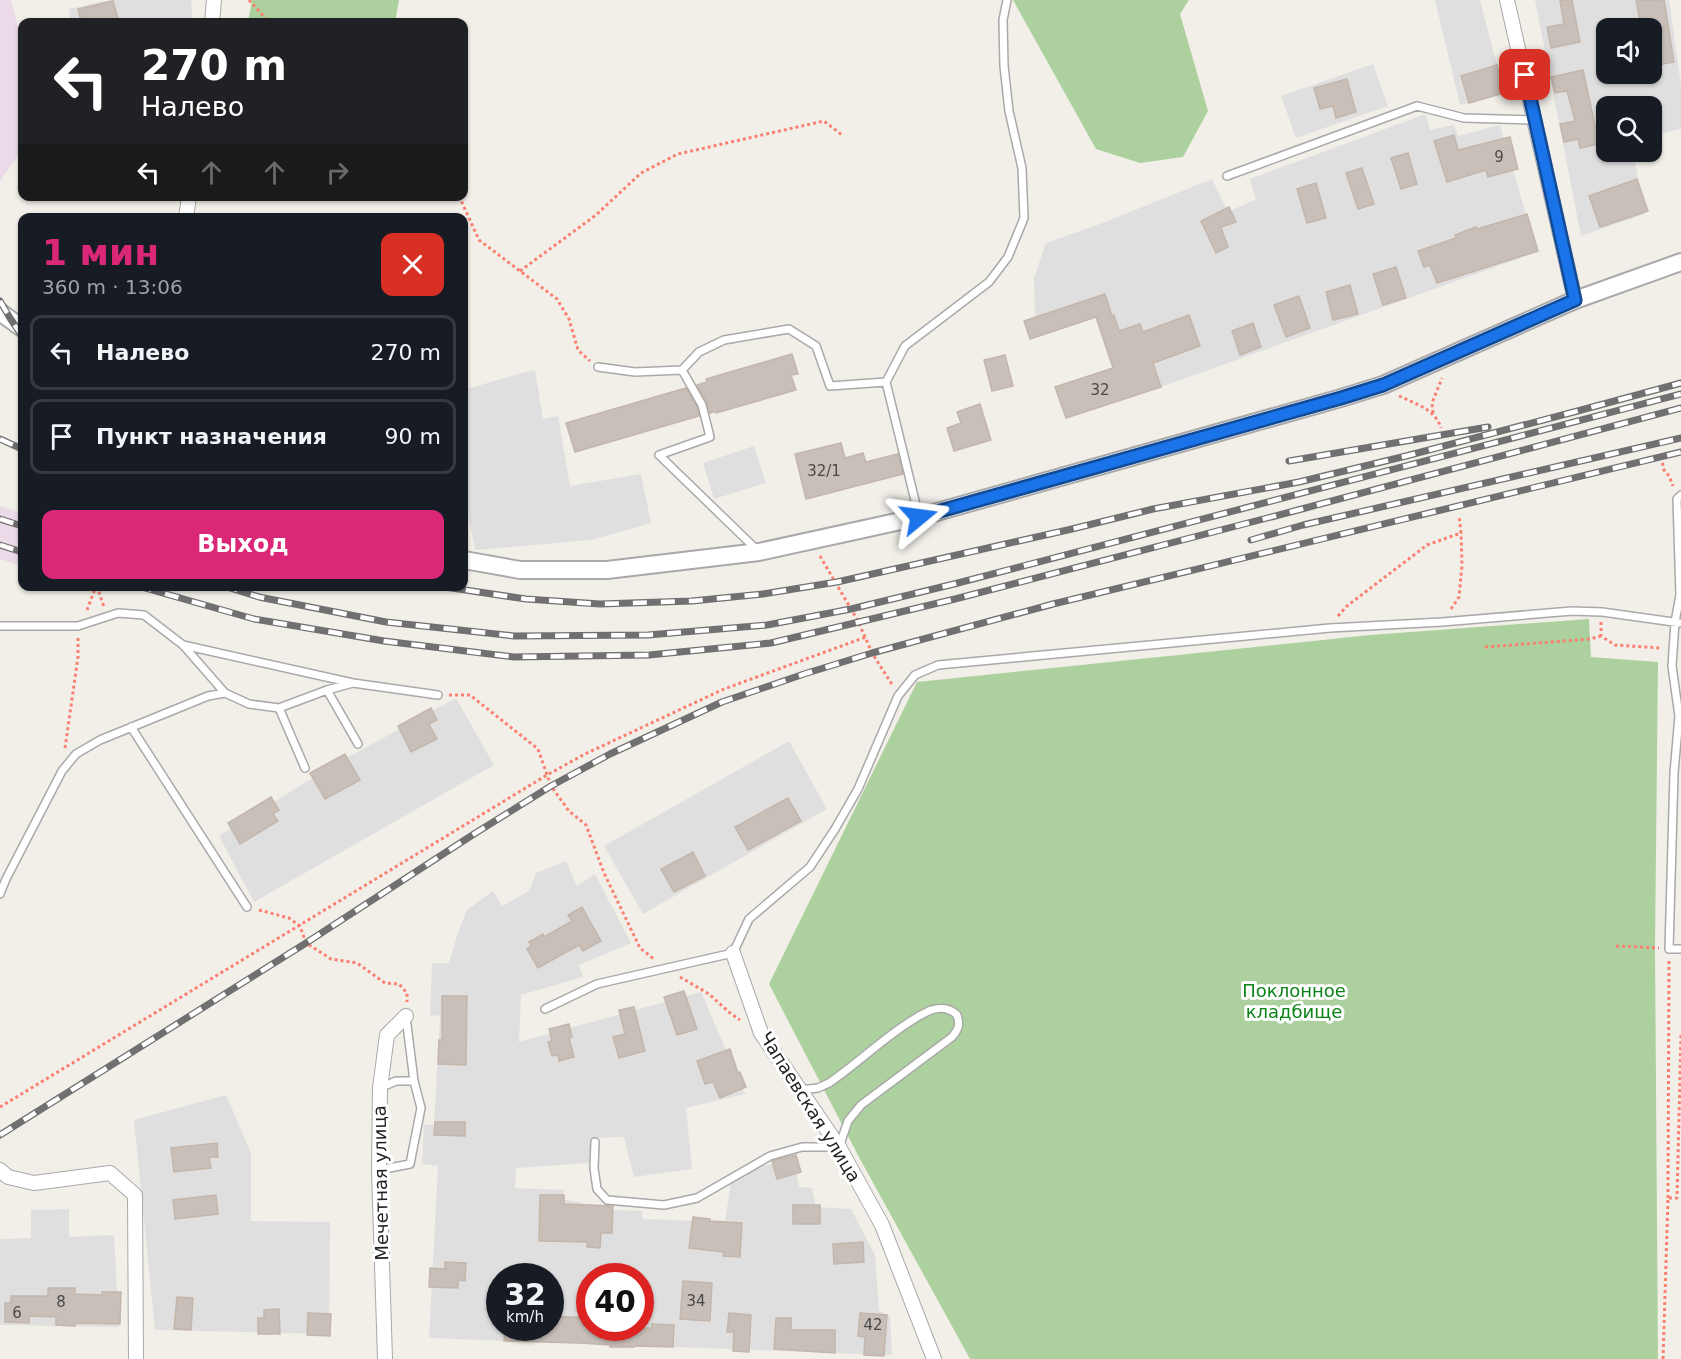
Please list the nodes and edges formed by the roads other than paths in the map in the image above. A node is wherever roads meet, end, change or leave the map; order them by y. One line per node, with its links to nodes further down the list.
1 (214, 0): 4 (street)
2 (1006, 0): 13 (lane)
3 (1507, 0): 5 (street)
4 (212, 18)
5 (1535, 120): 6 (lane); 8 (street)
6 (1227, 176)
7 (1681, 262): 8 (street)
8 (1575, 300): 15 (street)
9 (0, 312): 10 (street)
10 (18, 325)
11 (598, 367): 12 (lane)
12 (682, 370): 13 (lane); 16 (lane)
13 (886, 382): 15 (lane)
14 (1679, 497): 18 (lane)
15 (919, 517): 16 (street)
16 (759, 552): 17 (street)
17 (468, 561)
18 (1678, 623): 31 (lane); 32 (lane)
19 (0, 626): 20 (lane)
20 (183, 645): 21 (lane); 23 (lane)
21 (353, 683): 22 (lane); 24 (lane)
22 (327, 690): 25 (lane); 27 (lane)
23 (225, 693): 25 (lane); 26 (lane)
24 (438, 695)
25 (279, 708): 28 (lane)
26 (131, 727): 29 (lane); 30 (lane)
27 (358, 744)
28 (304, 768)
29 (0, 894)
30 (247, 907)
31 (1681, 949)
32 (733, 953): 33 (lane); 37 (street, Чапаевская улица)
33 (545, 1009)
34 (406, 1016): 35 (lane); 36 (street, Мечетная улица)
35 (414, 1081): 36 (lane); 41 (lane)
36 (380, 1088): 41 (street, Мечетная улица)
37 (800, 1090): 39 (street, Чапаевская улица); 39 (lane)
38 (595, 1142): 39 (lane)
39 (839, 1147): 44 (street, Чапаевская улица)
40 (0, 1170): 42 (street)
41 (379, 1170): 43 (street, Мечетная улица)
42 (136, 1359)
43 (385, 1359)
44 (934, 1359)

